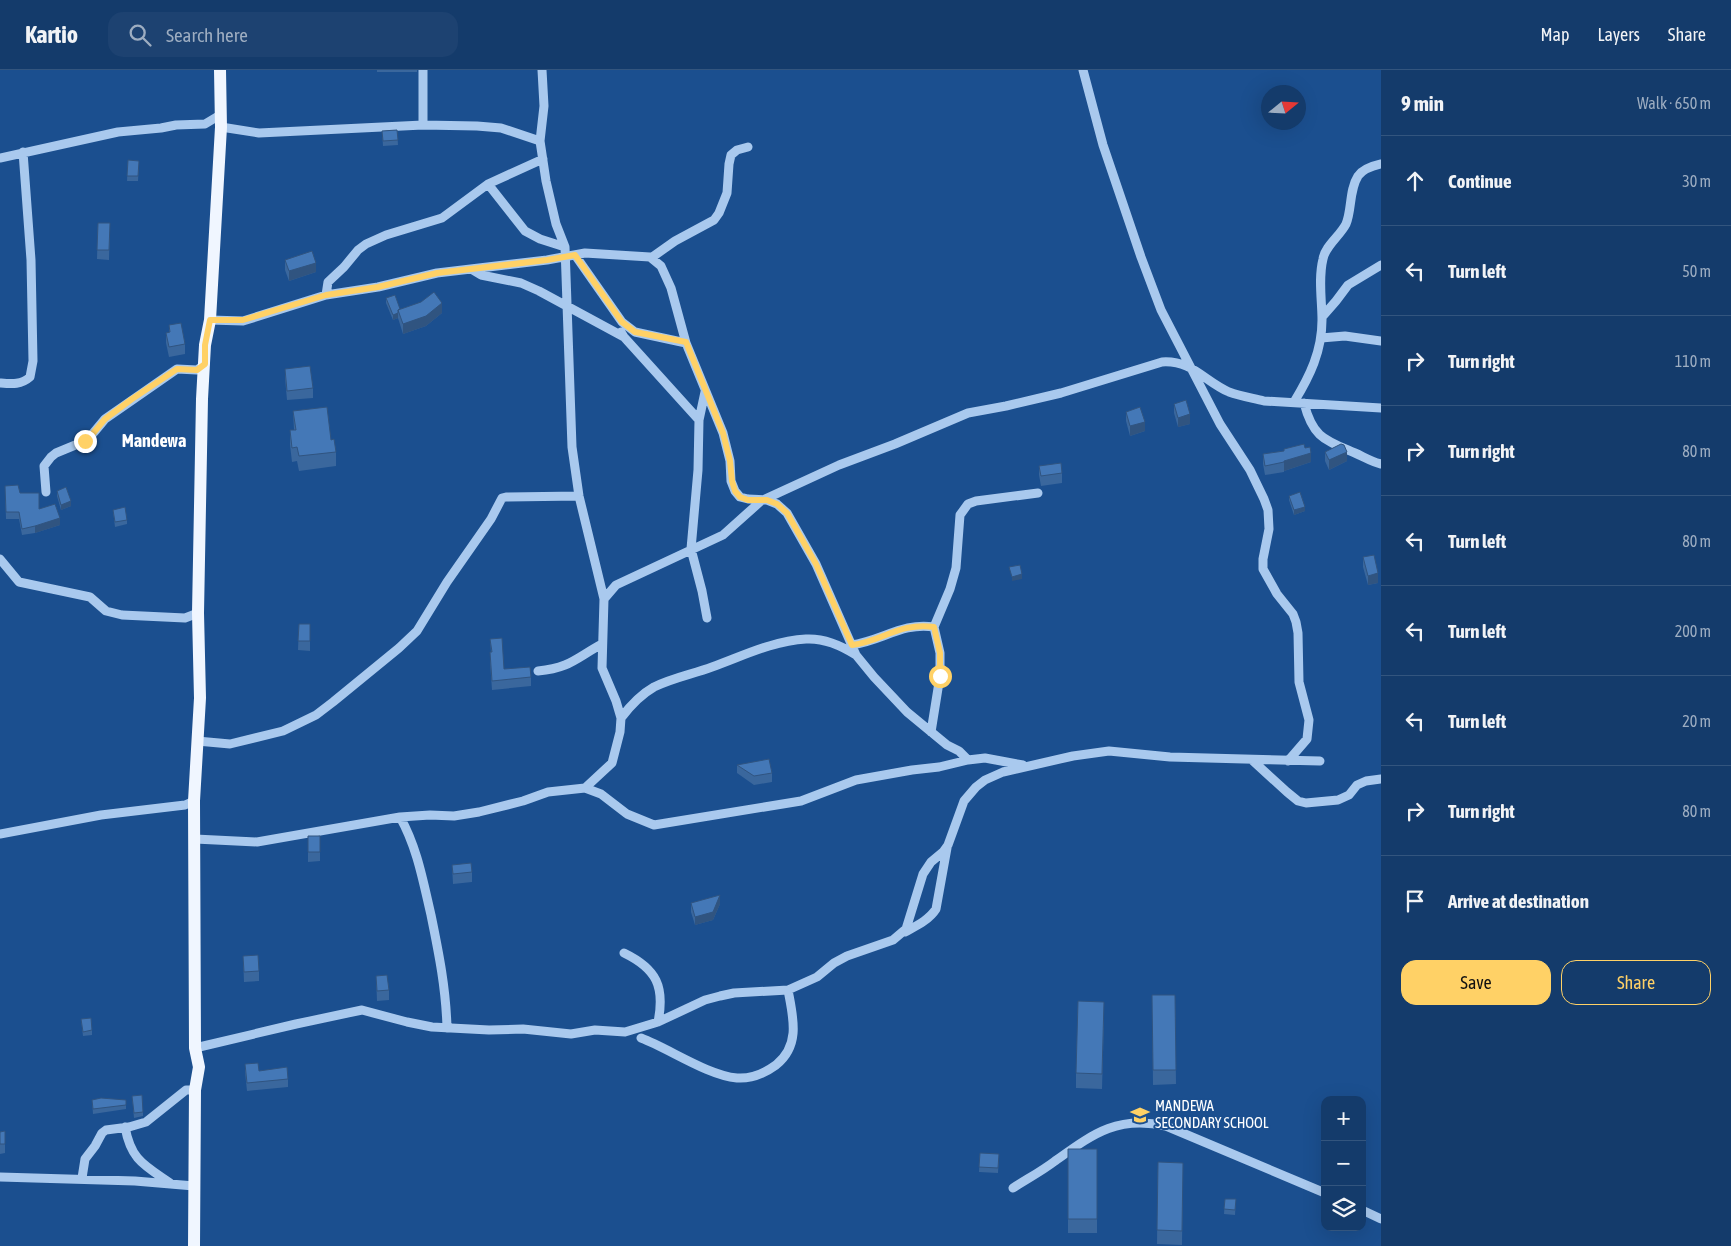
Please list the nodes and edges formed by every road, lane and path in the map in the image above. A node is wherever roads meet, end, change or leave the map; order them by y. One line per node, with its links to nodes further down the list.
1 (220, 70): 5 (main road)
2 (423, 70): 6 (street)
3 (542, 70): 7 (street)
4 (1083, 70): 30 (street)
5 (220, 121): 6 (street); 9 (street); 24 (main road)
6 (423, 125): 7 (street)
7 (540, 141): 11 (street)
8 (748, 147): 17 (street)
9 (23, 152): 10 (street); 31 (street)
10 (0, 158)
11 (543, 159): 13 (street); 14 (street)
12 (1381, 164): 23 (street)
13 (488, 184): 14 (street); 20 (street)
14 (565, 247): 16 (street)
15 (575, 255): 16 (street); 17 (street); 22 (street)
16 (566, 257): 19 (street); 21 (street)
17 (651, 258): 28 (street)
18 (1381, 265): 23 (street)
19 (471, 270): 20 (street); 21 (street)
20 (326, 295): 24 (street)
21 (566, 305): 25 (street); 40 (street)
22 (613, 311): 25 (street); 28 (street)
23 (1322, 317): 26 (street)
24 (210, 320): 29 (main road)
25 (624, 338): 36 (street)
26 (1320, 338): 27 (street); 33 (street)
27 (1381, 341)
28 (686, 342): 32 (street)
29 (205, 364): 38 (street); 45 (main road)
30 (1191, 366): 33 (street); 41 (street); 57 (street)
31 (0, 383)
32 (705, 392): 36 (street); 41 (street)
33 (1294, 402): 34 (street)
34 (1304, 403): 35 (street); 37 (street)
35 (1381, 408)
36 (698, 420): 42 (street)
37 (1381, 464)
38 (46, 492)
39 (1038, 493): 47 (street)
40 (579, 496): 44 (street); 54 (street)
41 (761, 501): 42 (street); 49 (street)
42 (691, 549): 44 (street); 46 (street)
43 (0, 559): 45 (street)
44 (604, 599): 48 (street)
45 (198, 613): 54 (main road)
46 (707, 618)
47 (934, 627): 49 (street); 53 (street)
48 (602, 644): 51 (street); 52 (street)
49 (852, 645): 50 (street)
50 (856, 655): 52 (street); 53 (street)
51 (538, 671)
52 (621, 718): 61 (street)
53 (931, 732): 55 (street)
54 (197, 741): 62 (main road)
55 (968, 760): 59 (street); 61 (street)
56 (1253, 760): 57 (street); 59 (street); 60 (street)
57 (1288, 761): 58 (street)
58 (1320, 761)
59 (1027, 766): 66 (street)
60 (1381, 779)
61 (586, 788): 63 (street)
62 (194, 801): 64 (street); 65 (main road)
63 (400, 817): 65 (street); 71 (street)
64 (0, 834)
65 (194, 839): 73 (main road)
66 (948, 845): 67 (street); 67 (street)
67 (900, 935): 69 (street)
68 (624, 953): 70 (street)
69 (788, 990): 70 (street); 72 (street)
70 (658, 1022): 71 (street)
71 (447, 1028): 73 (street)
72 (641, 1038)
73 (195, 1048): 74 (main road)
74 (195, 1090): 75 (street); 79 (main road)
75 (125, 1127): 77 (street); 78 (street)
76 (0, 1177): 77 (street)
77 (82, 1178): 78 (street)
78 (172, 1185): 79 (street)
79 (194, 1186): 84 (main road)
80 (1013, 1188): 81 (street)
81 (1321, 1191)
82 (1366, 1212): 83 (street)
83 (1381, 1219)
84 (194, 1246)

